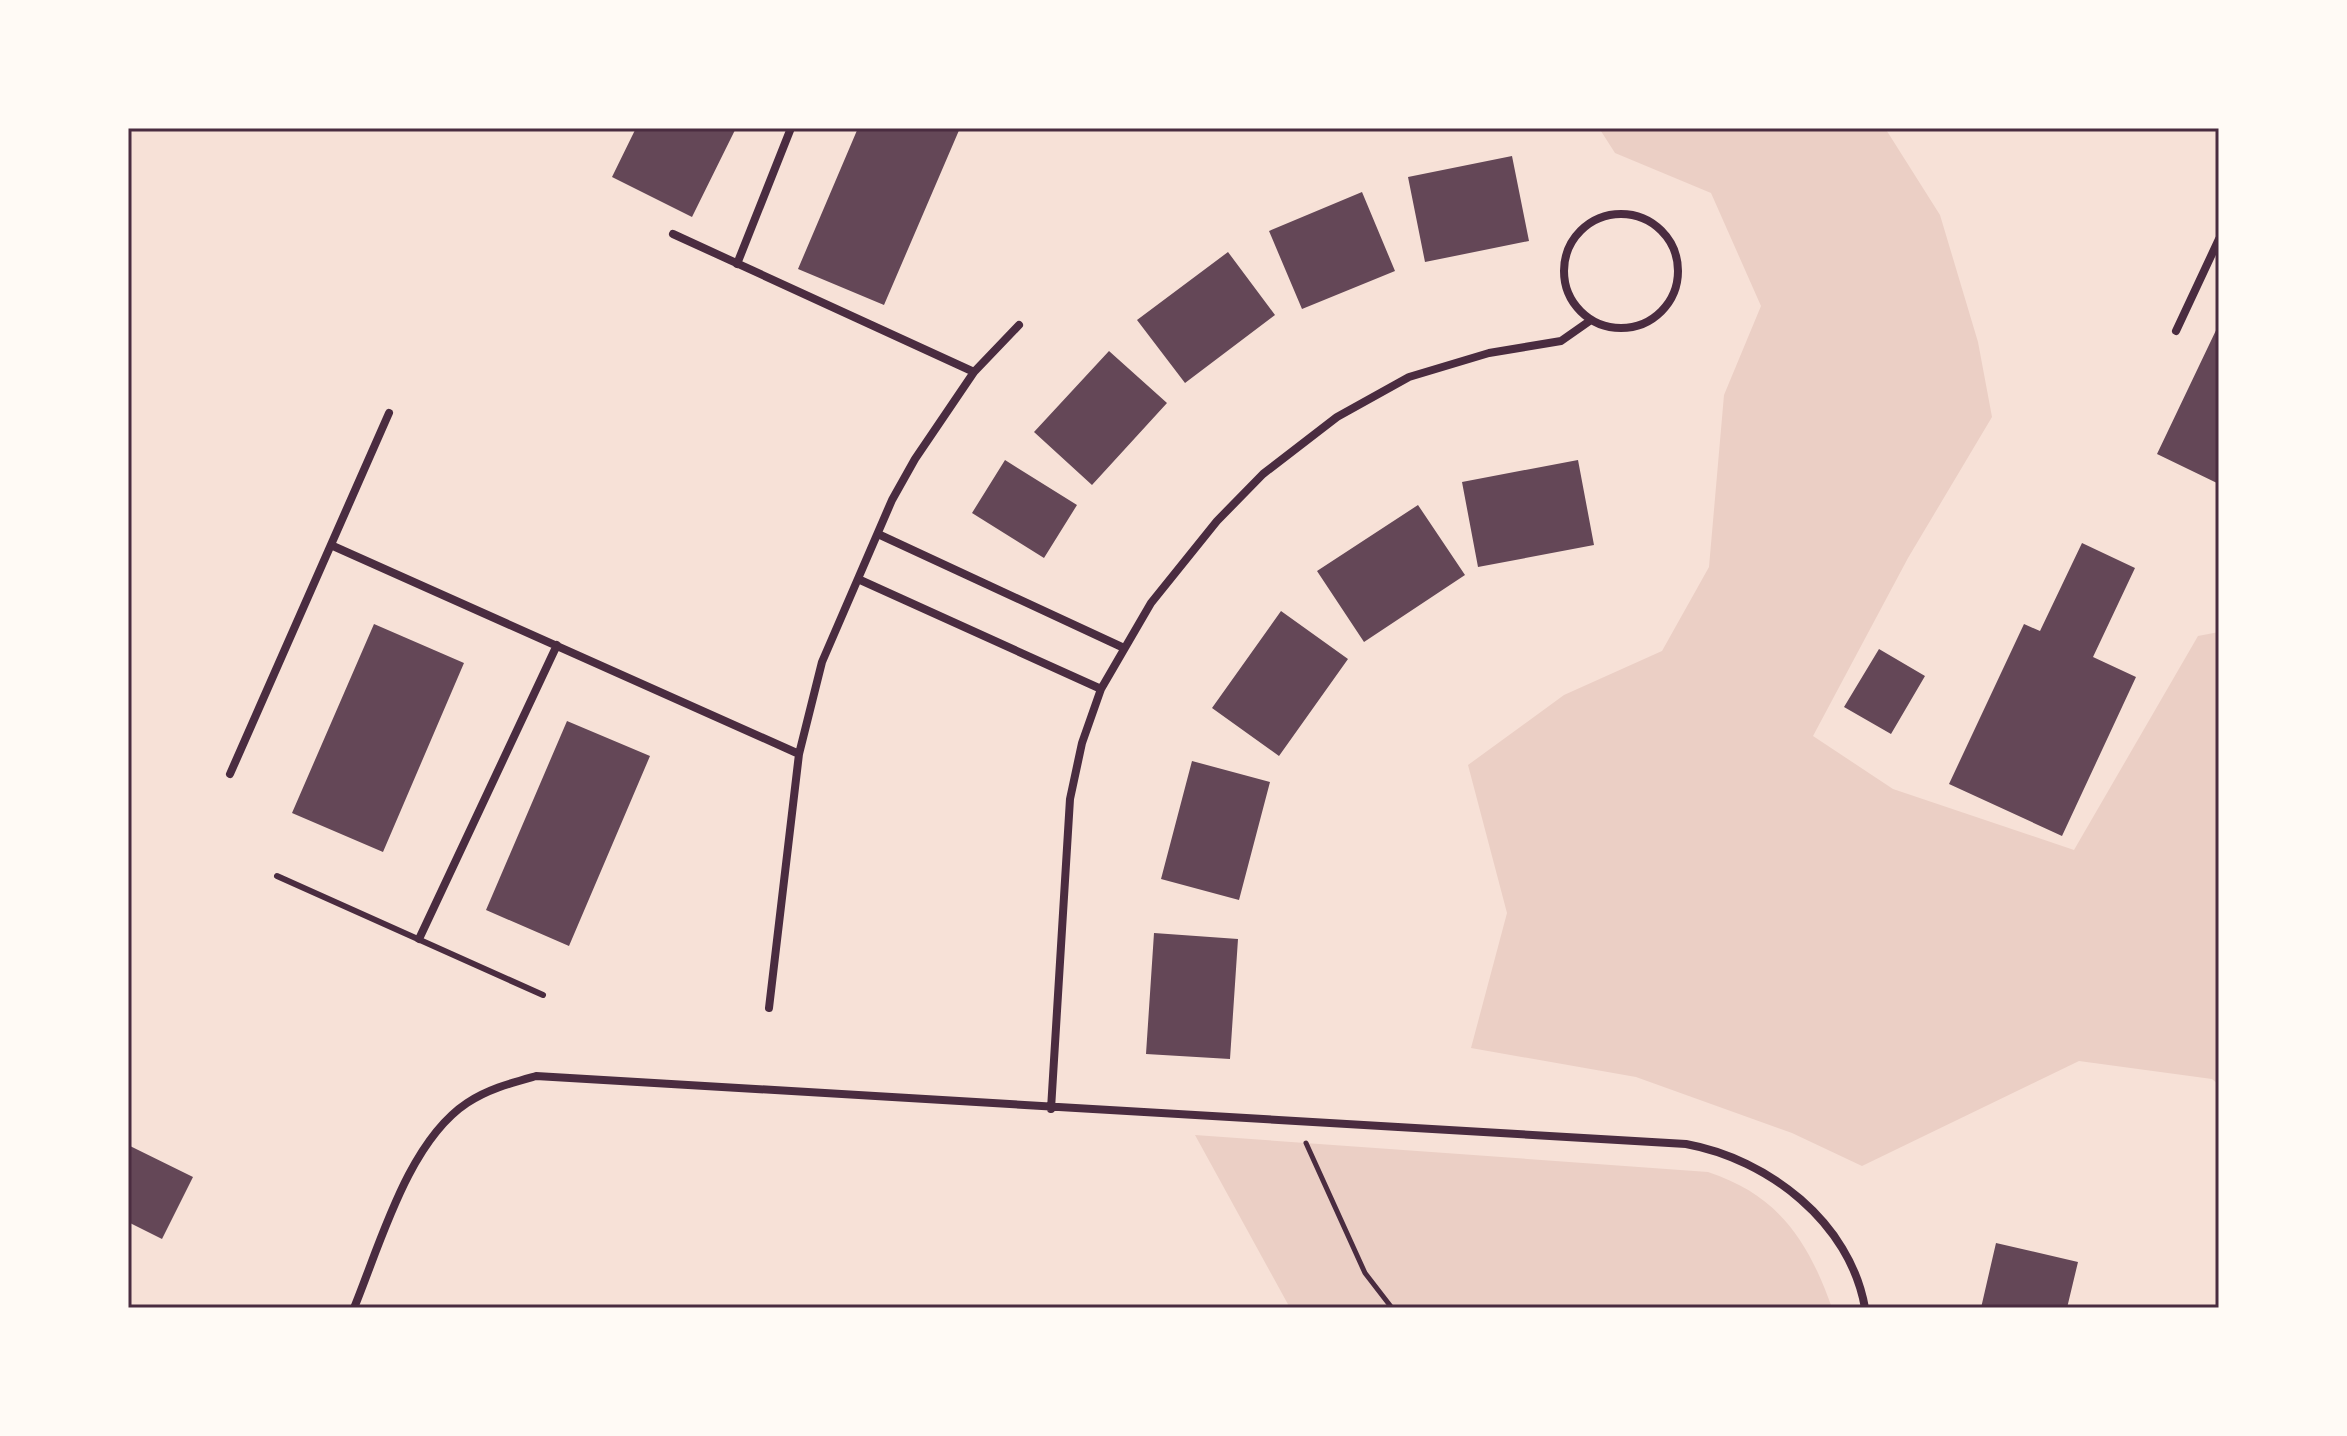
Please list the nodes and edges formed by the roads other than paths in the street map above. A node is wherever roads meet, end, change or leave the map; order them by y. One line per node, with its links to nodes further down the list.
1 (791, 128): 4 (street)
2 (673, 234): 4 (street)
3 (2219, 239): 7 (street)
4 (737, 264): 8 (street)
5 (1591, 320): 5 (street); 14 (street)
6 (1019, 325): 8 (street)
7 (2176, 331)
8 (974, 372): 10 (street)
9 (389, 413): 11 (street)
10 (878, 534): 12 (street); 14 (street)
11 (333, 546): 13 (street); 17 (street)
12 (858, 579): 15 (street); 16 (street)
13 (557, 645): 16 (street); 19 (street)
14 (1124, 648): 15 (street)
15 (1101, 689): 22 (street)
16 (799, 754): 21 (street)
17 (230, 774)
18 (277, 876): 19 (lane)
19 (419, 939): 20 (lane)
20 (543, 995)
21 (769, 1008)
22 (1051, 1109): 23 (street); 24 (street)
23 (354, 1308)
24 (1865, 1308)

